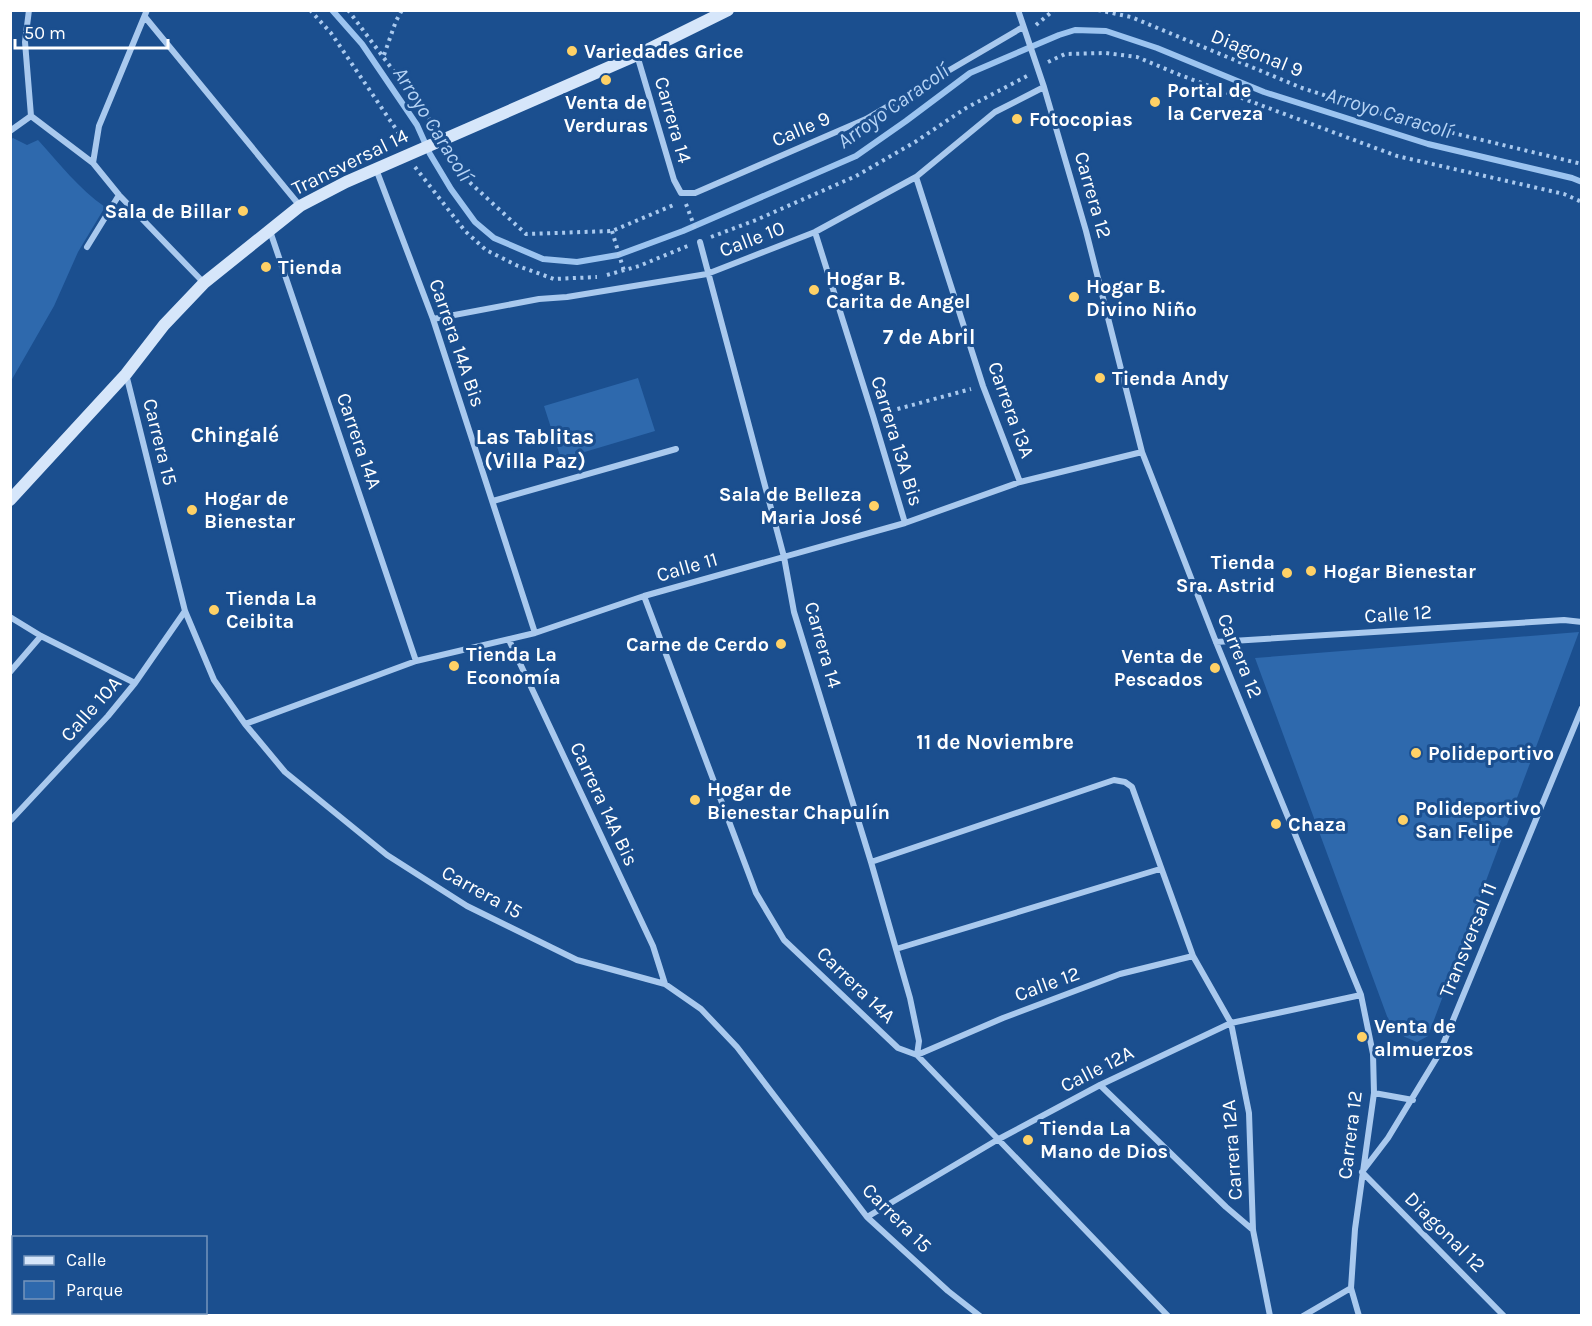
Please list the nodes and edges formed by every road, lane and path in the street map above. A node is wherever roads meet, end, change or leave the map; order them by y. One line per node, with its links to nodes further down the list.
1 (29, 10): 15 (street)
2 (310, 10): 17 (path)
3 (348, 10): 12 (path)
4 (402, 10): 12 (path)
5 (728, 10): 11 (street, Transversal 14)
6 (1018, 10): 10 (street, Carrera 12)
7 (1054, 10): 10 (path)
8 (1098, 10): 20 (path, Diagonal 9)
9 (146, 14): 19 (street); 27 (street)
10 (1024, 30): 14 (street, Carrera 12); 23 (street, Calle 9)
11 (637, 55): 18 (street, Transversal 14); 23 (street, Carrera 14)
12 (384, 56): 18 (path)
13 (1051, 61): 26 (path)
14 (1044, 87): 22 (street, Calle 10); 42 (street, Carrera 12)
15 (32, 116): 16 (street); 19 (street)
16 (10, 131)
17 (400, 135)
18 (437, 142): 21 (street, Transversal 14); 30 (path)
19 (93, 163): 24 (street)
20 (1581, 164)
21 (376, 169): 27 (street, Transversal 14); 37 (street, Carrera 14A Bis)
22 (916, 177): 31 (street, Calle 10); 39 (street, Carrera 13A)
23 (681, 193)
24 (119, 195): 33 (street); 36 (street)
25 (685, 201): 30 (path)
26 (1581, 202)
27 (300, 206): 29 (street, Transversal 14)
28 (688, 210): 32 (path)
29 (270, 231): 36 (street, Transversal 14); 56 (street, Carrera 14A)
30 (612, 231): 34 (path)
31 (815, 232): 35 (street, Calle 10); 40 (street, Carrera 13A Bis)
32 (698, 238): 35 (street, Carrera 14)
33 (87, 247)
34 (624, 271)
35 (707, 274): 37 (street, Calle 10); 47 (street, Carrera 14)
36 (204, 283): 38 (street, Transversal 14)
37 (433, 319): 45 (street, Carrera 14A Bis)
38 (126, 374): 44 (street, Transversal 14); 49 (street, Carrera 15)
39 (983, 386): 40 (path); 43 (street, Carrera 13A)
40 (873, 416): 46 (street, Carrera 13A Bis)
41 (676, 449): 45 (street)
42 (1142, 452): 43 (street, Calle 11); 55 (street, Carrera 12)
43 (1020, 482): 46 (street, Calle 11)
44 (10, 500)
45 (494, 501): 52 (street, Carrera 14A Bis)
46 (904, 523): 47 (street, Calle 11)
47 (784, 557): 48 (street, Calle 11); 62 (street, Carrera 14)
48 (644, 596): 52 (street, Calle 11); 69 (street, Carrera 14A)
49 (186, 611): 58 (street, Calle 10A); 60 (street, Carrera 15)
50 (10, 617): 53 (street)
51 (1581, 622): 55 (street, Calle 12)
52 (535, 633): 54 (street, Calle 11)
53 (41, 636): 57 (street); 58 (street)
54 (509, 640): 56 (street, Calle 11); 66 (street, Carrera 14A Bis)
55 (1216, 642): 67 (street, Carrera 12)
56 (416, 662): 60 (street, Calle 11)
57 (10, 672)
58 (135, 683): 61 (street, Calle 10A)
59 (1581, 708): 72 (street, Transversal 11)
60 (245, 724): 66 (street, Carrera 15)
61 (11, 820)
62 (871, 862): 63 (street, Carrera 12A); 64 (street, Carrera 14)
63 (1160, 868): 64 (street); 65 (street, Carrera 12A)
64 (896, 949): 69 (street, Carrera 14)
65 (1193, 956): 68 (street, Carrera 12A); 69 (street, Calle 12)
66 (665, 984): 75 (street, Carrera 15)
67 (1361, 995): 68 (street, Calle 12A); 71 (street, Carrera 12)
68 (1231, 1023): 70 (street, Calle 12A); 76 (street, Carrera 12A)
69 (917, 1055): 73 (street, Carrera 14A)
70 (1100, 1085): 73 (street, Calle 12A); 76 (street)
71 (1374, 1093): 72 (street); 74 (street, Carrera 12)
72 (1413, 1100): 74 (street, Transversal 11)
73 (997, 1140): 75 (street, Calle 12A); 79 (street, Carrera 14A)
74 (1362, 1173): 77 (street, Carrera 12); 83 (street, Diagonal 12)
75 (867, 1217): 78 (street, Carrera 15)
76 (1253, 1230): 80 (street, Carrera 12A)
77 (1352, 1288): 81 (street); 82 (street, Carrera 12)
78 (980, 1316)
79 (1168, 1316)
80 (1270, 1316)
81 (1303, 1316)
82 (1359, 1316)
83 (1504, 1316)

